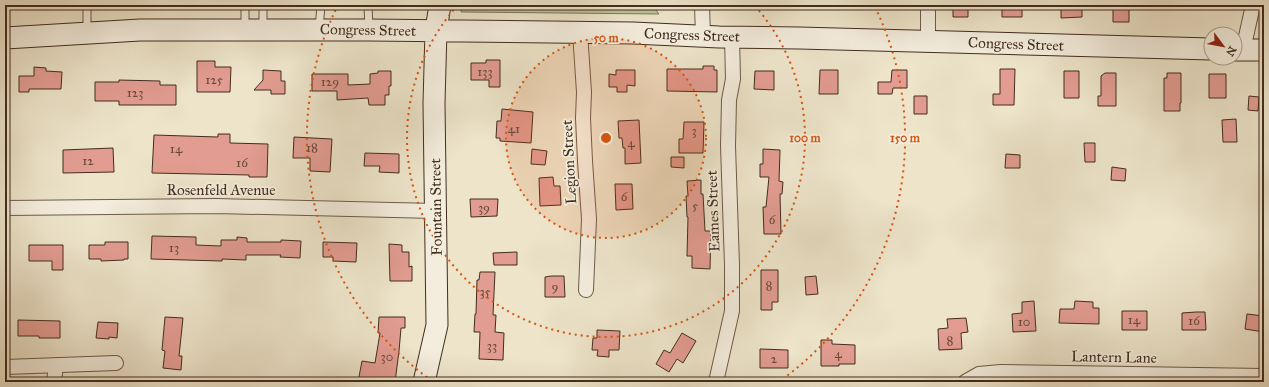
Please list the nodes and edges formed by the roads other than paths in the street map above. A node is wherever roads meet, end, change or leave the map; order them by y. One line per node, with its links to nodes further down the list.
1 (86, 5): 15 (lane)
2 (245, 5): 10 (lane)
3 (263, 5): 10 (lane)
4 (321, 5): 11 (lane)
5 (368, 5): 12 (lane)
6 (440, 5): 13 (main road, Fountain Street)
7 (702, 5): 16 (street)
8 (928, 5): 20 (street)
9 (1253, 5): 18 (street)
10 (254, 29): 11 (main road, Congress Street); 15 (main road, Congress Street)
11 (319, 29): 12 (main road, Congress Street)
12 (369, 30): 13 (main road, Congress Street)
13 (436, 30): 14 (main road, Congress Street); 25 (main road, Fountain Street)
14 (580, 32): 16 (main road, Congress Street); 26 (street, Legion Street)
15 (87, 33): 19 (main road, Congress Street)
16 (703, 36): 17 (main road, Congress Street)
17 (732, 37): 20 (main road, Congress Street); 34 (street, Eames Street)
18 (1243, 37)
19 (5, 38)
20 (928, 41): 21 (main road, Congress Street)
21 (1203, 49)
22 (1243, 50): 23 (main road)
23 (1264, 50)
24 (5, 208): 25 (street, Rosenfeld Avenue)
25 (436, 211): 33 (main road, Fountain Street)
26 (586, 290)
27 (116, 363): 28 (street)
28 (56, 365): 29 (street); 32 (street)
29 (5, 367)
30 (1264, 376): 31 (street, Lantern Lane)
31 (1034, 377): 35 (street, Lantern Lane)
32 (54, 382)
33 (424, 382)
34 (716, 382)
35 (965, 382)

